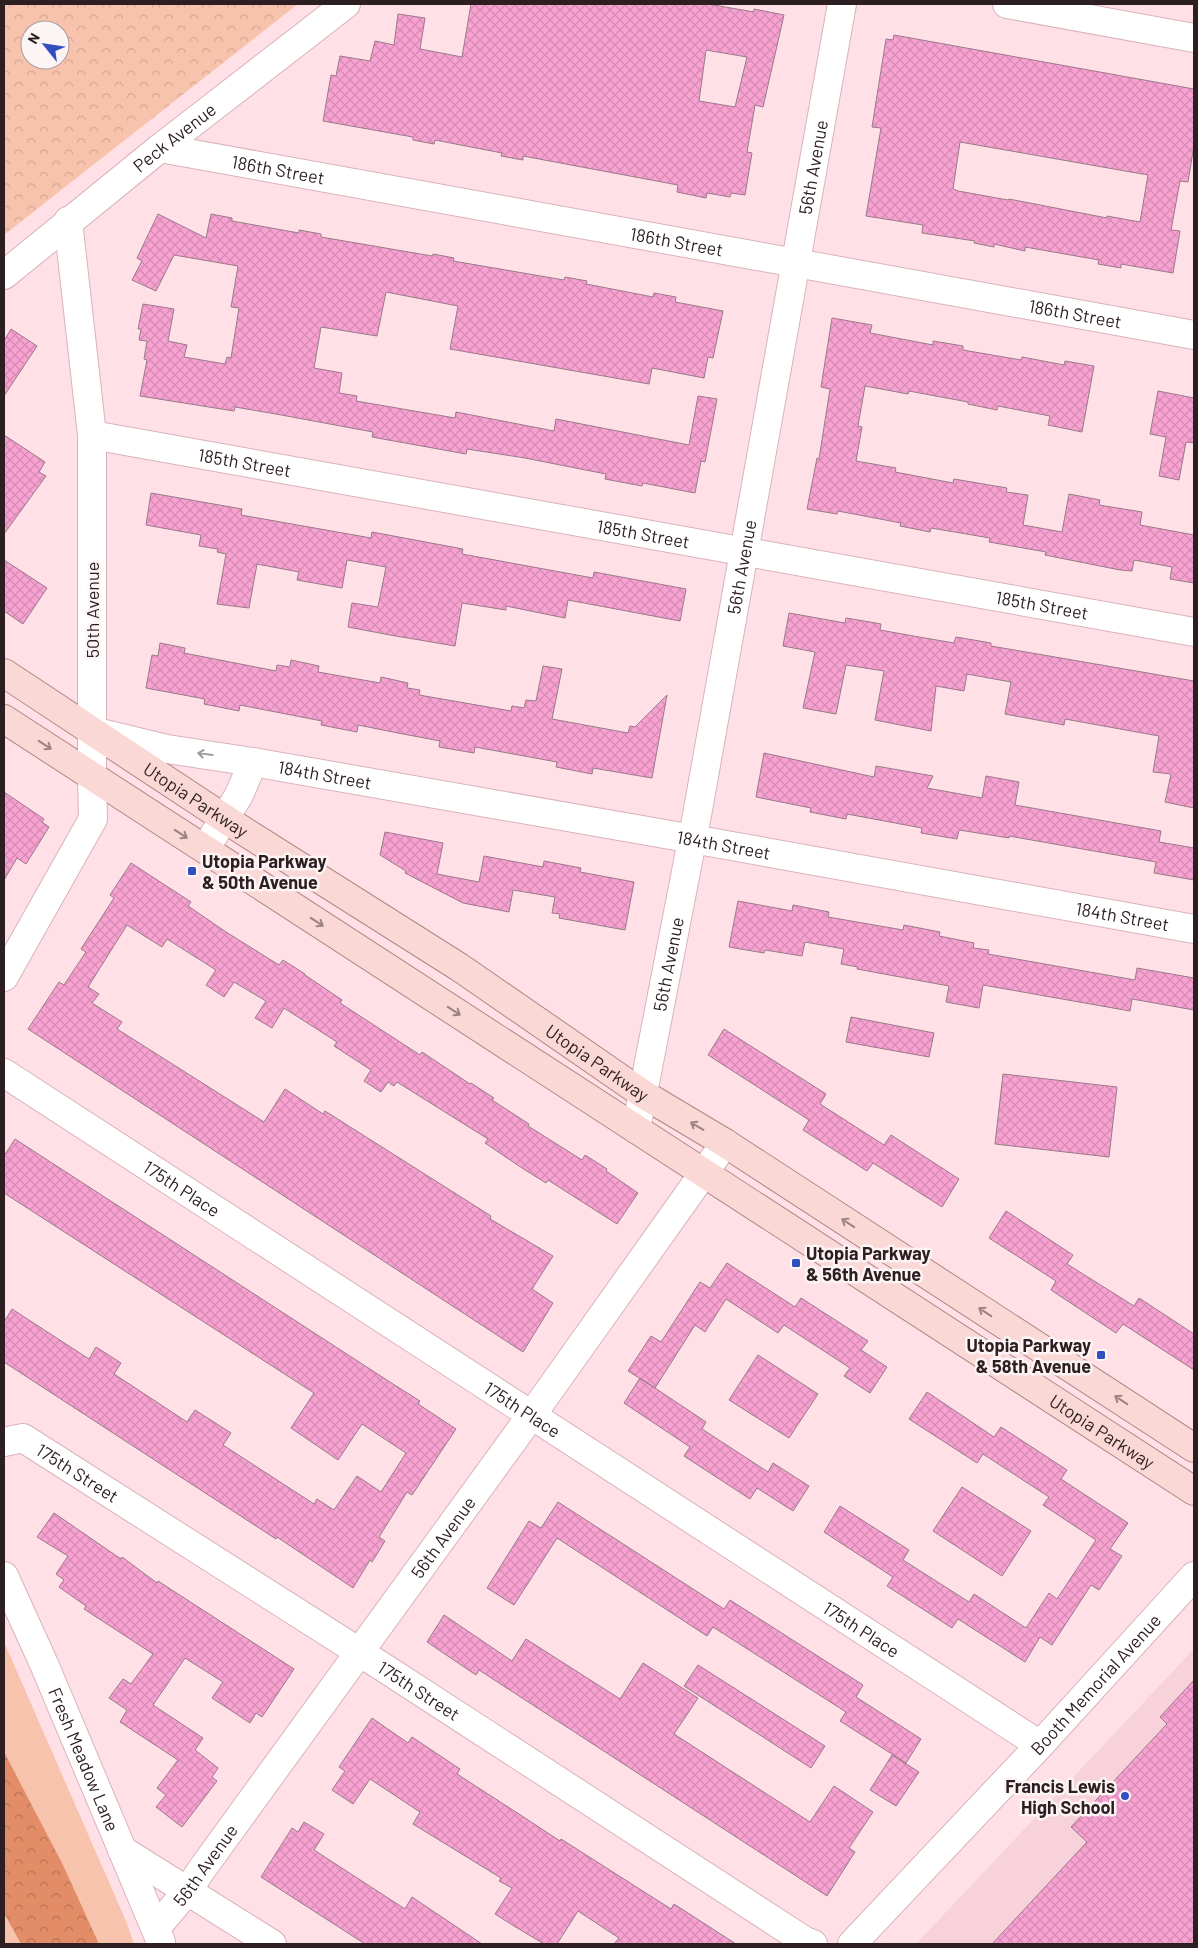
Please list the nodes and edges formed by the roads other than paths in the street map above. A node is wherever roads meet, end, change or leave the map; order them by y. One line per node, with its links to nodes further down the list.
1 (346, 4): 5 (street, Peck Avenue)
2 (842, 4): 7 (street, 56th Avenue)
3 (1006, 4): 4 (street)
4 (1194, 38)
5 (160, 148): 6 (street, Peck Avenue); 7 (street, 186th Street)
6 (68, 221): 8 (street, Peck Avenue); 10 (street, 50th Avenue)
7 (796, 264): 9 (street, 186th Street); 11 (street, 56th Avenue)
8 (4, 274)
9 (1194, 335)
10 (92, 435): 11 (street, 185th Street); 15 (street, 50th Avenue)
11 (744, 551): 12 (street, 185th Street); 19 (street, 56th Avenue)
12 (1194, 632)
13 (4, 673): 15 (main road, Utopia Parkway)
14 (4, 719): 17 (main road, Utopia Parkway, one-way to 17)
15 (92, 731): 16 (street, 184th Street, one-way to 15); 17 (street, 50th Avenue); 18 (main road, Utopia Parkway)
16 (253, 762): 18 (street, 184th Street); 19 (street, 184th Street)
17 (92, 775): 20 (main road, Utopia Parkway, one-way to 20); 22 (street, 50th Avenue)
18 (224, 818): 20 (street, 184th Street); 24 (main road, Utopia Parkway)
19 (692, 839): 21 (street, 184th Street); 24 (street, 56th Avenue)
20 (205, 849): 25 (main road, Utopia Parkway, one-way to 25)
21 (1194, 929)
22 (4, 977)
23 (4, 1073): 28 (street, 175th Place)
24 (643, 1094): 25 (street, 56th Avenue); 26 (main road, Utopia Parkway, one-way to 24)
25 (636, 1128): 27 (main road, Utopia Parkway)
26 (725, 1144): 27 (street, 56th Avenue); 29 (main road, Utopia Parkway, one-way to 26)
27 (706, 1173): 28 (street, 56th Avenue); 33 (main road, Utopia Parkway)
28 (531, 1414): 36 (street, 56th Avenue); 37 (street, 175th Place)
29 (1162, 1427): 30 (main road); 32 (main road, Utopia Parkway)
30 (1194, 1429)
31 (10, 1434): 36 (street, 175th Street)
32 (1194, 1448)
33 (1194, 1491)
34 (4, 1576): 38 (street, Fresh Meadow Lane)
35 (1194, 1576): 37 (street, Booth Memorial Avenue)
36 (359, 1652): 39 (street, 56th Avenue); 42 (street, 175th Street)
37 (1040, 1745): 43 (street, Booth Memorial Avenue)
38 (122, 1850): 39 (street); 40 (street, Fresh Meadow Lane)
39 (188, 1890): 40 (street, 56th Avenue); 41 (street)
40 (159, 1936)
41 (272, 1944)
42 (813, 1944)
43 (852, 1944)

